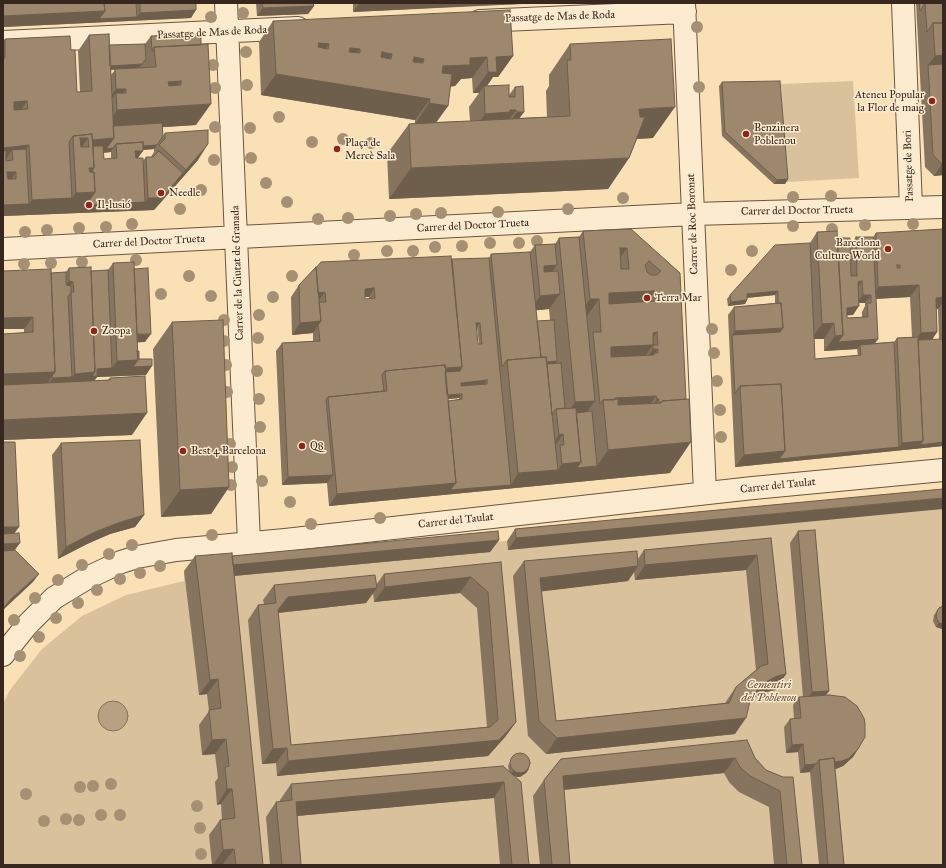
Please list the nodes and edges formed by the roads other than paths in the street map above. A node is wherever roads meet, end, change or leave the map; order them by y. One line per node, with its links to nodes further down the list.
1 (226, 3): 6 (street, Carrer de la Ciutat de Granada)
2 (903, 3): 9 (street, Passatge de Bori)
3 (684, 7): 4 (street, Passatge de Mas de Roda); 10 (street, Carrer de Roc Boronat)
4 (464, 21)
5 (321, 27): 6 (street, Passatge de Mas de Roda)
6 (228, 32): 7 (street, Passatge de Mas de Roda); 11 (street, Carrer de la Ciutat de Granada)
7 (3, 42)
8 (943, 207): 9 (street, Carrer del Doctor Trueta)
9 (911, 208): 10 (street, Carrer del Doctor Trueta)
10 (693, 214): 11 (street, Carrer del Doctor Trueta); 14 (street, Carrer de Roc Boronat)
11 (236, 238): 12 (street, Carrer del Doctor Trueta); 15 (street, Carrer de la Ciutat de Granada)
12 (3, 249)
13 (943, 470): 14 (street, Carrer del Taulat)
14 (705, 493): 15 (street, Carrer del Taulat)
15 (249, 543): 16 (street, Carrer del Taulat)
16 (3, 655)

